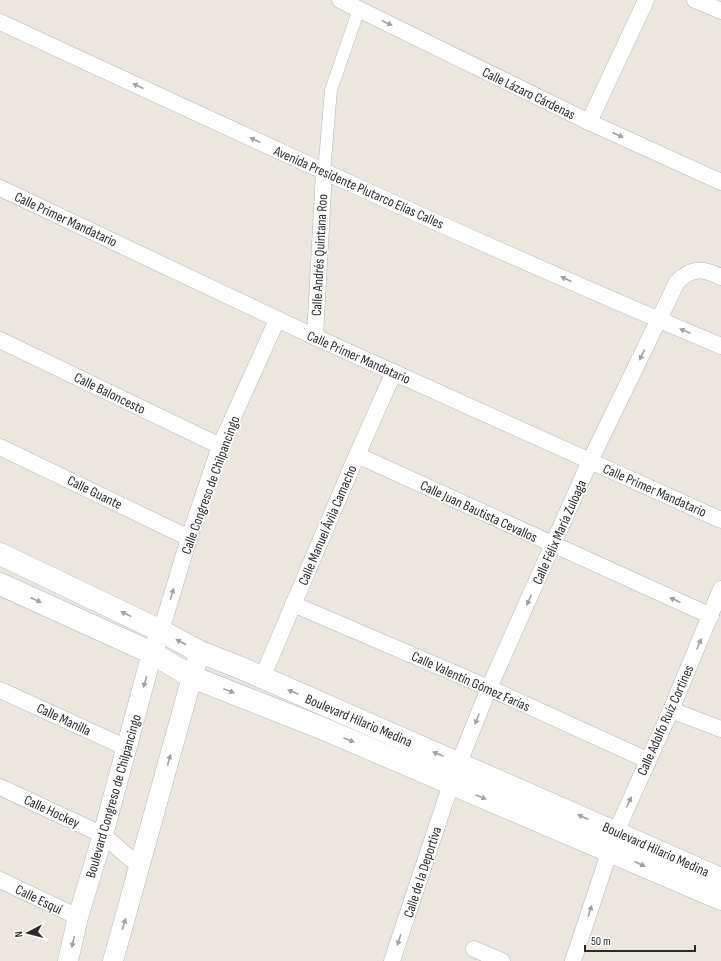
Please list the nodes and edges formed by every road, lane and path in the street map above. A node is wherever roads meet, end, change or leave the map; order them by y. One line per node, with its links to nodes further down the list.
1 (340, 0): 4 (street, Calle Lázaro Cárdenas)
2 (646, 0): 7 (street)
3 (695, 0): 5 (street)
4 (359, 9): 7 (street, Calle Lázaro Cárdenas, one-way to 7); 8 (street, Calle Andrés Quintana Roo)
5 (721, 11)
6 (0, 22): 8 (street, Avenida Presidente Plutarco Elías Calles, one-way to 6)
7 (589, 122): 9 (street, Calle Lázaro Cárdenas, one-way to 9)
8 (324, 172): 13 (street, Avenida Presidente Plutarco Elías Calles, one-way to 8); 14 (street, Calle Andrés Quintana Roo)
9 (721, 182)
10 (0, 188): 12 (street, Calle Primer Mandatario)
11 (721, 277): 13 (street, Calle Félix María Zuloaga)
12 (277, 320): 14 (street, Calle Primer Mandatario); 18 (street, Calle Congreso de Chilpancingo)
13 (659, 320): 16 (street, Avenida Presidente Plutarco Elías Calles, one-way to 13); 21 (street, Calle Félix María Zuloaga, one-way to 21)
14 (315, 337): 17 (street, Calle Primer Mandatario)
15 (0, 340): 18 (street, Calle Baloncesto)
16 (721, 346)
17 (394, 372): 20 (street, Calle Manuel Ávila Camacho); 21 (street, Calle Primer Mandatario)
18 (220, 446): 23 (street, Calle Congreso de Chilpancingo)
19 (0, 447): 23 (street, Calle Guante)
20 (357, 455): 24 (street, Calle Juan Bautista Cevallos); 28 (street, Calle Manuel Ávila Camacho)
21 (590, 461): 22 (street, Calle Primer Mandatario); 24 (street, Calle Félix María Zuloaga)
22 (721, 520)
23 (189, 538): 30 (street, Calle Congreso de Chilpancingo, one-way to 23)
24 (553, 544): 29 (street, Calle Juan Bautista Cevallos, one-way to 24); 35 (street, Calle Félix María Zuloaga, one-way to 35)
25 (0, 554): 30 (main road, Boulevard Hilario Medina, one-way to 25)
26 (0, 584): 32 (main road, Boulevard Hilario Medina, one-way to 32)
27 (721, 590): 29 (street, Calle Adolfo Ruíz Cortines)
28 (293, 604): 34 (street, Calle Manuel Ávila Camacho); 35 (street, Calle Valentín Gómez Farías)
29 (711, 616): 37 (street, Calle Adolfo Ruíz Cortines, one-way to 29)
30 (161, 631): 31 (main road, Boulevard Hilario Medina, one-way to 30); 32 (street, Boulevard Congreso de Chilpancingo)
31 (200, 652): 33 (street); 34 (main road, Boulevard Hilario Medina)
32 (152, 653): 33 (main road, Boulevard Hilario Medina); 39 (street, Boulevard Congreso de Chilpancingo, one-way to 39)
33 (192, 677): 42 (main road, Boulevard Hilario Medina, one-way to 42); 46 (street, one-way to 33)
34 (262, 678): 41 (main road, Boulevard Hilario Medina, one-way to 34)
35 (489, 688): 40 (street, Calle Valentín Gómez Farías); 41 (street, Calle Félix María Zuloaga, one-way to 41)
36 (0, 690): 39 (street, Calle Manilla)
37 (671, 710): 38 (street); 40 (street, Calle Adolfo Ruíz Cortines)
38 (721, 729)
39 (127, 748): 44 (street, Boulevard Congreso de Chilpancingo)
40 (647, 760): 45 (street, Calle Adolfo Ruíz Cortines, one-way to 40)
41 (459, 763): 45 (main road, Boulevard Hilario Medina, one-way to 41)
42 (451, 784): 45 (main road, Boulevard Hilario Medina, one-way to 45); 54 (street, Calle de la Deportiva, one-way to 54)
43 (0, 787): 44 (street, Calle Hockey)
44 (103, 835): 46 (street, Calle Hockey); 50 (street, Boulevard Congreso de Chilpancingo)
45 (613, 841): 47 (main road, Boulevard Hilario Medina); 49 (main road, Boulevard Hilario Medina, one-way to 49); 56 (street, Calle Adolfo Ruíz Cortines, one-way to 45)
46 (140, 867): 53 (street, one-way to 46)
47 (721, 878)
48 (0, 880): 50 (street, Calle Esquí)
49 (721, 899)
50 (78, 917): 52 (street, Boulevard Congreso de Chilpancingo, one-way to 52)
51 (474, 949): 55 (street)
52 (68, 961)
53 (113, 961)
54 (392, 961)
55 (502, 961)
56 (573, 961)

